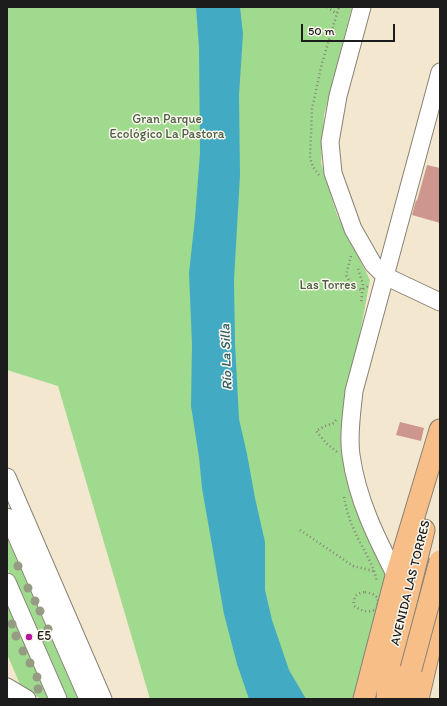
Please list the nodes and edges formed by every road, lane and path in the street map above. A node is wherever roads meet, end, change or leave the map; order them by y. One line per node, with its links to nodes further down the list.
1 (327, 7): 4 (path)
2 (339, 7): 4 (path)
3 (362, 7): 6 (street)
4 (337, 14): 6 (path)
5 (440, 72): 9 (street)
6 (333, 173): 9 (street)
7 (351, 256): 10 (path)
8 (359, 271): 10 (path)
9 (385, 276): 10 (path); 11 (street); 21 (street)
10 (362, 290): 12 (path)
11 (440, 302)
12 (360, 308)
13 (440, 430): 21 (main road)
14 (440, 468): 24 (main road, AVENIDA LAS TORRES)
15 (8, 483): 30 (street)
16 (7, 516): 29 (street)
17 (300, 530): 19 (path)
18 (440, 561): 33 (main road, bridge)
19 (374, 571)
20 (7, 582): 28 (street)
21 (394, 582): 31 (main road)
22 (370, 593): 22 (path)
23 (440, 610): 25 (main road)
24 (398, 636): 25 (main road); 32 (main road, AVENIDA LAS TORRES)
25 (429, 652): 34 (main road)
26 (7, 687): 27 (street)
27 (27, 699)
28 (58, 699)
29 (88, 699)
30 (103, 699)
31 (364, 699)
32 (387, 699)
33 (401, 699)
34 (418, 699)

